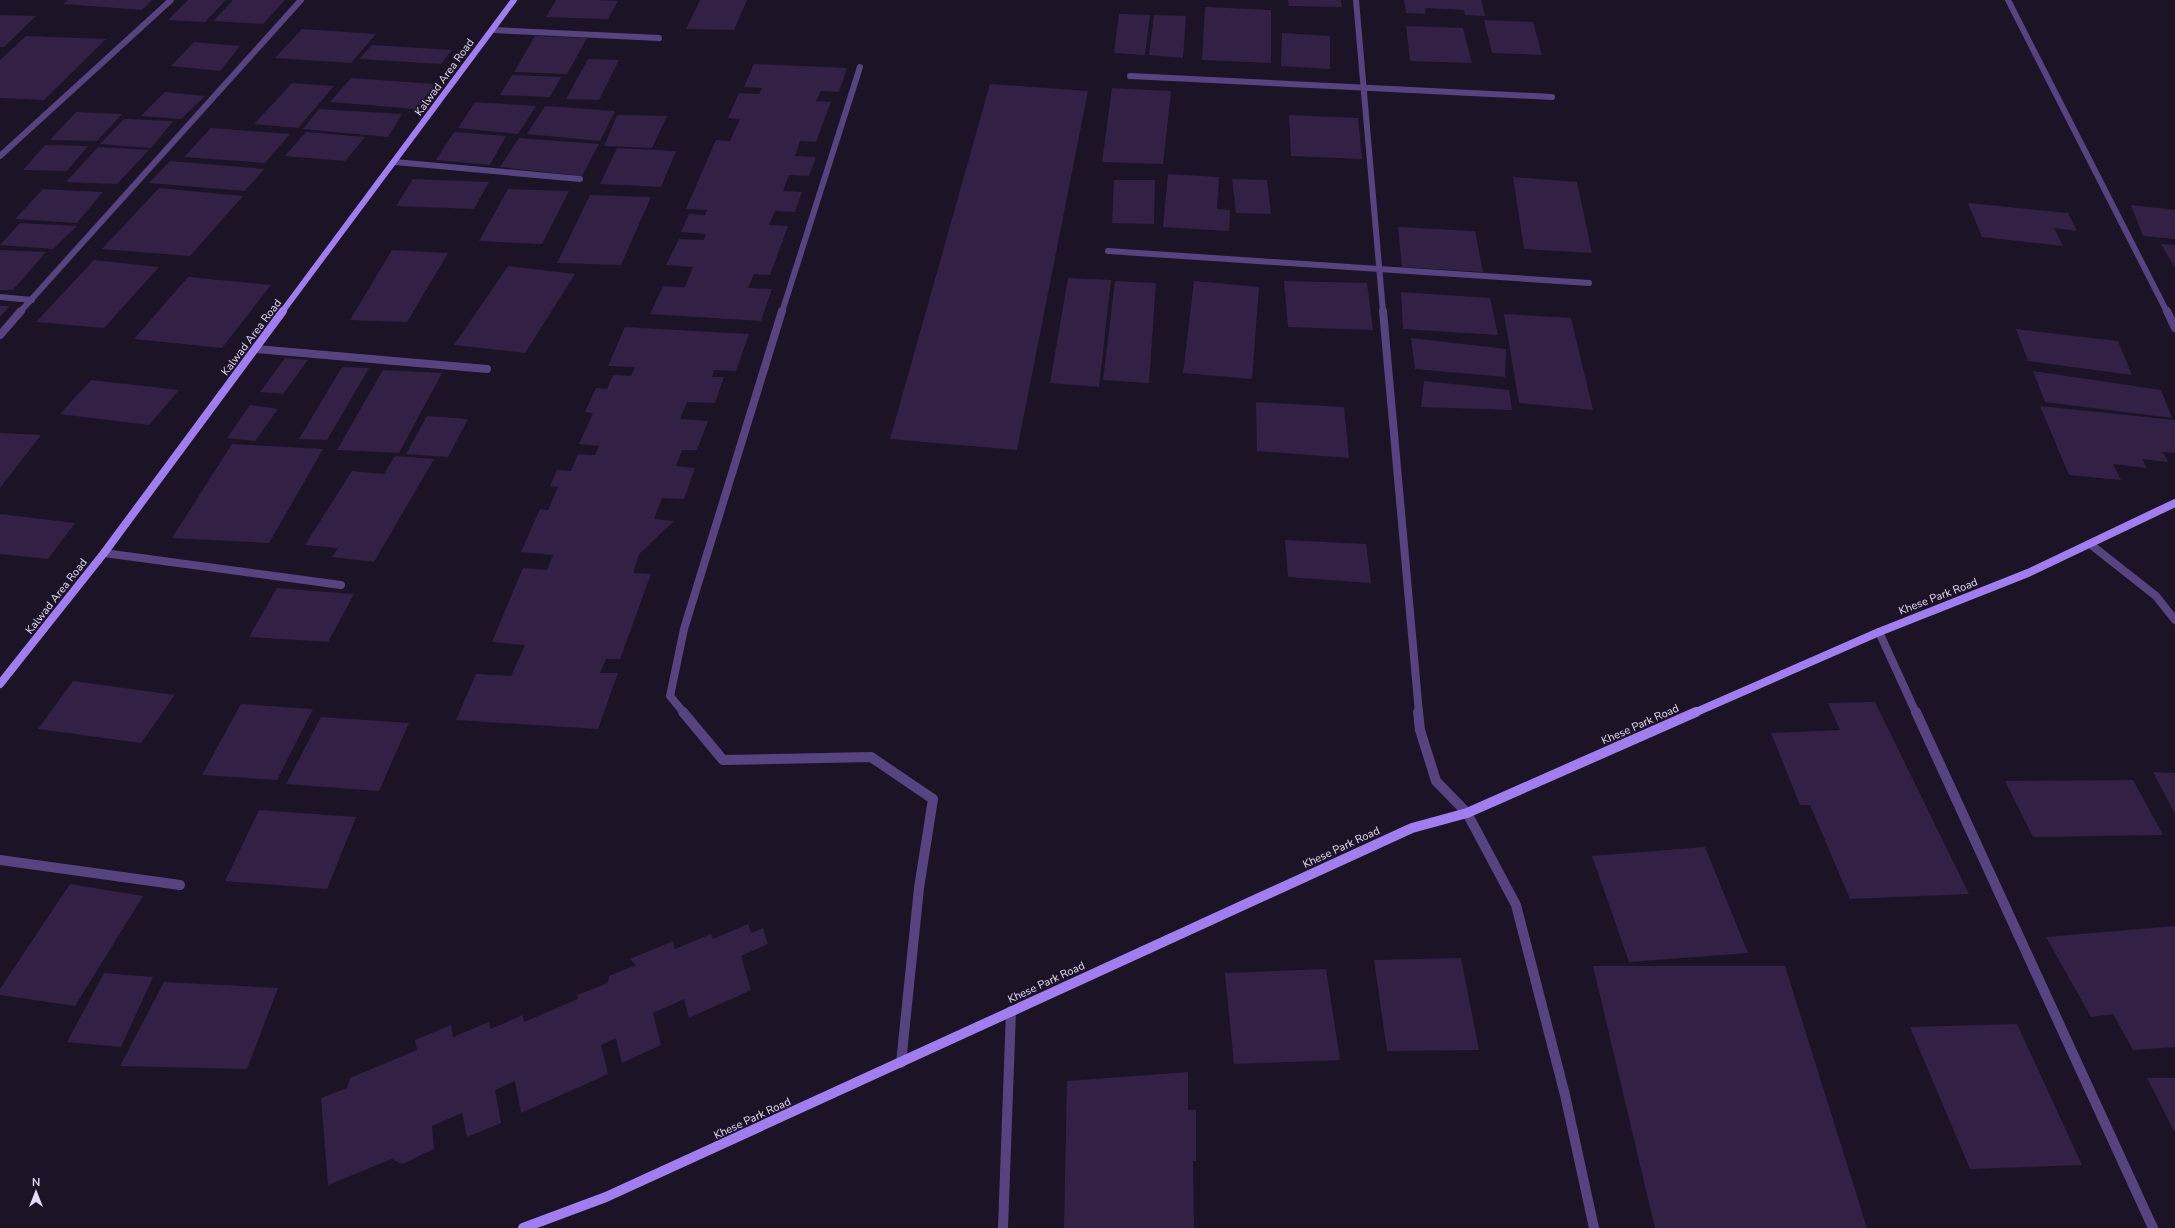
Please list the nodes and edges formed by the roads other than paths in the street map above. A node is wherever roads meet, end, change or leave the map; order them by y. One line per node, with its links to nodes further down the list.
1 (171, 0): 12 (street)
2 (301, 0): 19 (street)
3 (514, 0): 6 (street, Kalwad Area Road)
4 (1356, 0): 10 (street)
5 (2008, 0): 20 (street)
6 (492, 30): 7 (street); 13 (street, Kalwad Area Road)
7 (660, 38)
8 (860, 67): 35 (street)
9 (1130, 76): 10 (street)
10 (1363, 88): 11 (street); 16 (street)
11 (1552, 97)
12 (0, 156)
13 (395, 162): 14 (street); 22 (street, Kalwad Area Road)
14 (580, 178)
15 (1108, 251): 16 (street)
16 (1380, 269): 17 (street); 31 (street)
17 (1589, 283)
18 (0, 297): 19 (street)
19 (32, 300): 21 (street)
20 (2175, 328)
21 (0, 335)
22 (256, 349): 23 (street); 26 (street, Kalwad Area Road)
23 (487, 370)
24 (2175, 503): 25 (street, Khese Park Road)
25 (2090, 544): 28 (street); 29 (street, Khese Park Road)
26 (104, 553): 27 (street); 30 (street, Kalwad Area Road)
27 (341, 585)
28 (2175, 620)
29 (1879, 632): 31 (street, Khese Park Road); 39 (street)
30 (0, 684)
31 (1467, 813): 34 (street, Khese Park Road); 38 (street)
32 (0, 860): 33 (street)
33 (180, 885)
34 (1011, 1011): 35 (street, Khese Park Road); 37 (street)
35 (901, 1063): 36 (street, Khese Park Road)
36 (523, 1228)
37 (1003, 1228)
38 (1594, 1228)
39 (2153, 1228)

